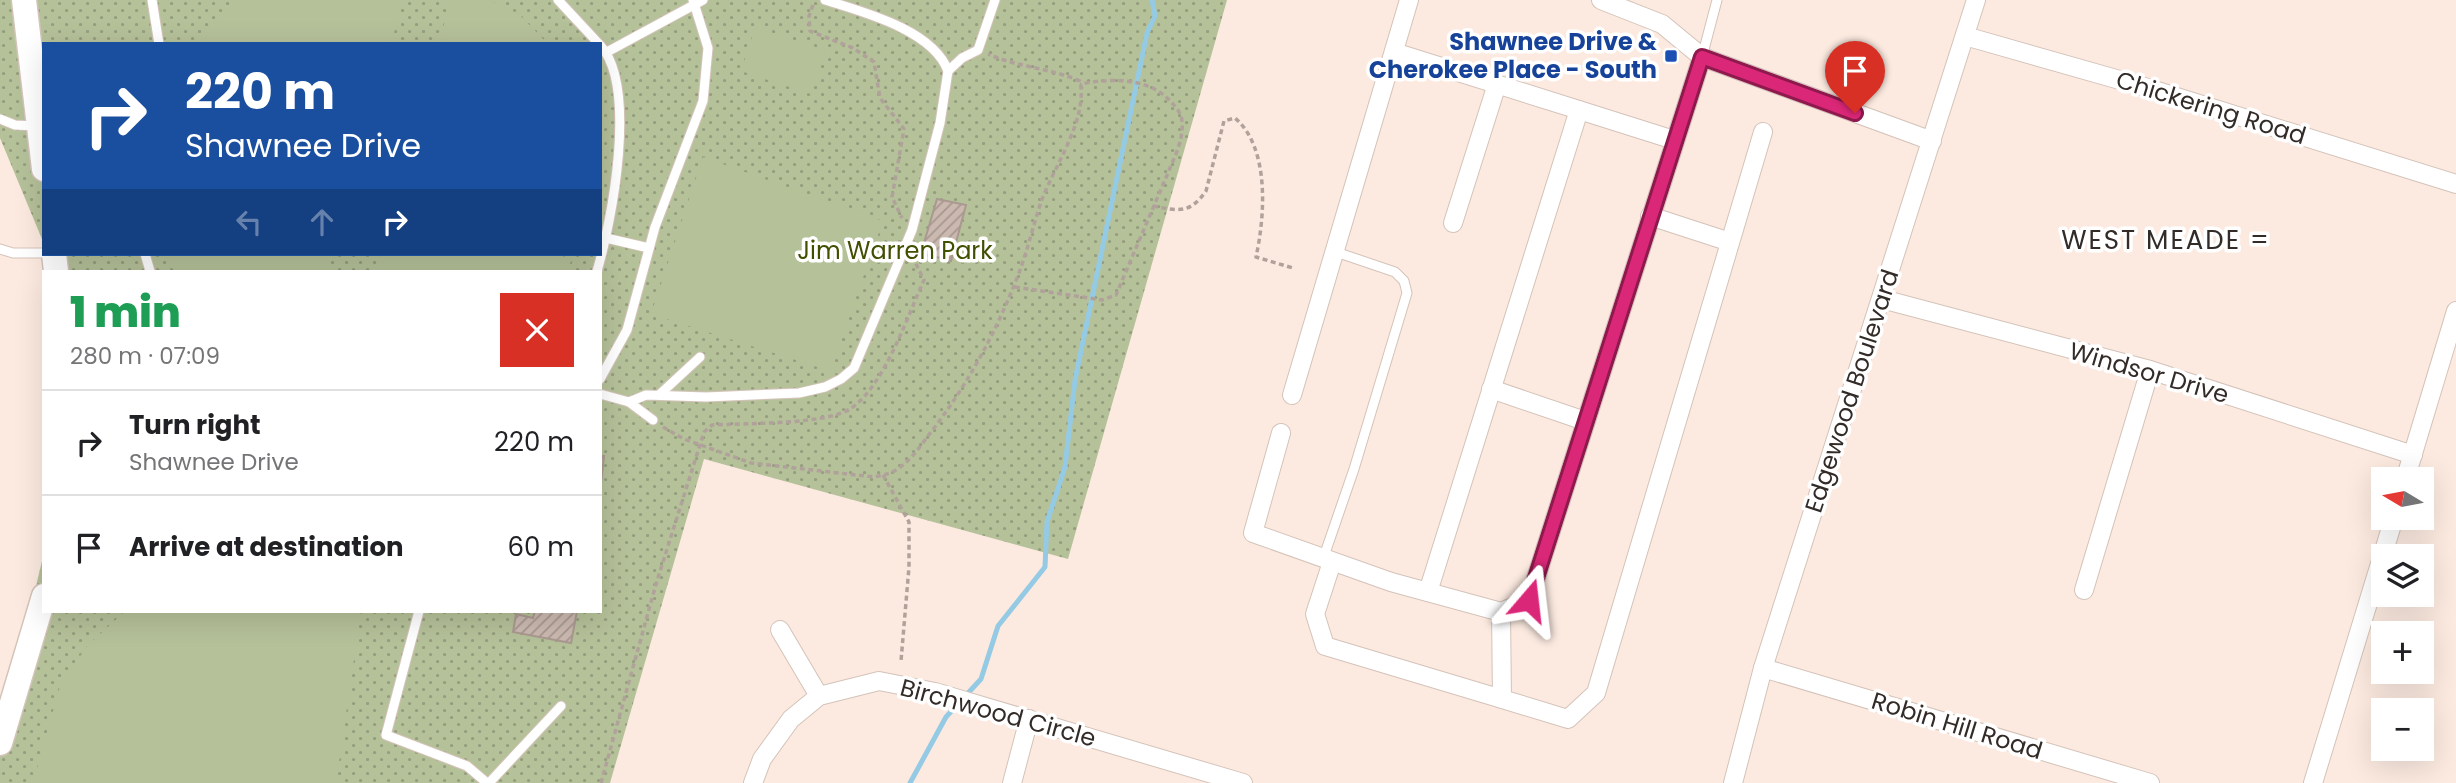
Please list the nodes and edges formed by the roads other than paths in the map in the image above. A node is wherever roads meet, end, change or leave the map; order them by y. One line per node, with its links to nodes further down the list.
1 (24, 0): 21 (street)
2 (152, 0): 12 (lane)
3 (558, 0): 13 (lane)
4 (825, 0): 17 (lane)
5 (995, 0): 17 (lane)
6 (1409, 0): 15 (street)
7 (1601, 0): 16 (street)
8 (1717, 0): 16 (lane)
9 (1976, 0): 11 (street, Edgewood Boulevard)
10 (698, 1): 14 (lane); 31 (lane)
11 (1965, 36): 24 (street, Edgewood Boulevard); 26 (street, Chickering Road)
12 (159, 42)
13 (597, 42)
14 (602, 47): 29 (lane)
15 (1394, 52): 18 (street); 33 (street)
16 (1702, 57): 23 (street); 24 (street)
17 (948, 71): 43 (lane)
18 (1497, 84): 19 (street); 28 (street)
19 (1579, 110): 23 (street); 41 (street)
20 (0, 119): 21 (lane)
21 (39, 126): 25 (street)
22 (1763, 132): 30 (street)
23 (1674, 140): 27 (street)
24 (1932, 141): 36 (street, Edgewood Boulevard)
25 (42, 152)
26 (2456, 184)
27 (1650, 216): 30 (street); 47 (street)
28 (1453, 223)
29 (606, 238): 31 (lane); 35 (lane)
30 (1730, 242): 61 (street)
31 (649, 248): 40 (lane)
32 (0, 249): 34 (lane)
33 (1334, 251): 44 (street); 52 (lane)
34 (42, 253)
35 (602, 253)
36 (1882, 299): 39 (street, Windsor Drive); 59 (street, Edgewood Boulevard)
37 (2456, 311): 49 (street)
38 (700, 357): 43 (lane)
39 (2150, 370): 49 (street, Windsor Drive); 53 (street)
40 (602, 375)
41 (1491, 389): 47 (street); 54 (street)
42 (602, 395): 45 (lane)
43 (659, 395): 45 (lane)
44 (1292, 395)
45 (629, 402): 46 (lane)
46 (653, 420)
47 (1585, 421): 56 (street)
48 (1281, 433): 52 (street)
49 (2413, 455): 50 (street)
50 (2409, 467)
51 (2390, 530): 72 (street)
52 (1327, 561): 54 (street); 61 (street)
53 (2084, 590)
54 (1427, 592): 56 (street)
55 (42, 602): 63 (street)
56 (1501, 611): 61 (street)
57 (418, 613): 66 (lane)
58 (780, 630): 60 (street)
59 (1763, 668): 70 (street, Edgewood Boulevard); 71 (street, Robin Hill Road)
60 (819, 696): 64 (street, Birchwood Circle); 67 (street, Birchwood Circle)
61 (1502, 699)
62 (561, 706): 66 (lane)
63 (4, 713): 65 (street)
64 (1029, 719): 68 (street); 69 (street, Birchwood Circle)
65 (0, 743)
66 (488, 783)
67 (753, 783)
68 (1012, 783)
69 (1242, 783)
70 (1733, 783)
71 (2150, 783)
72 (2313, 783)

